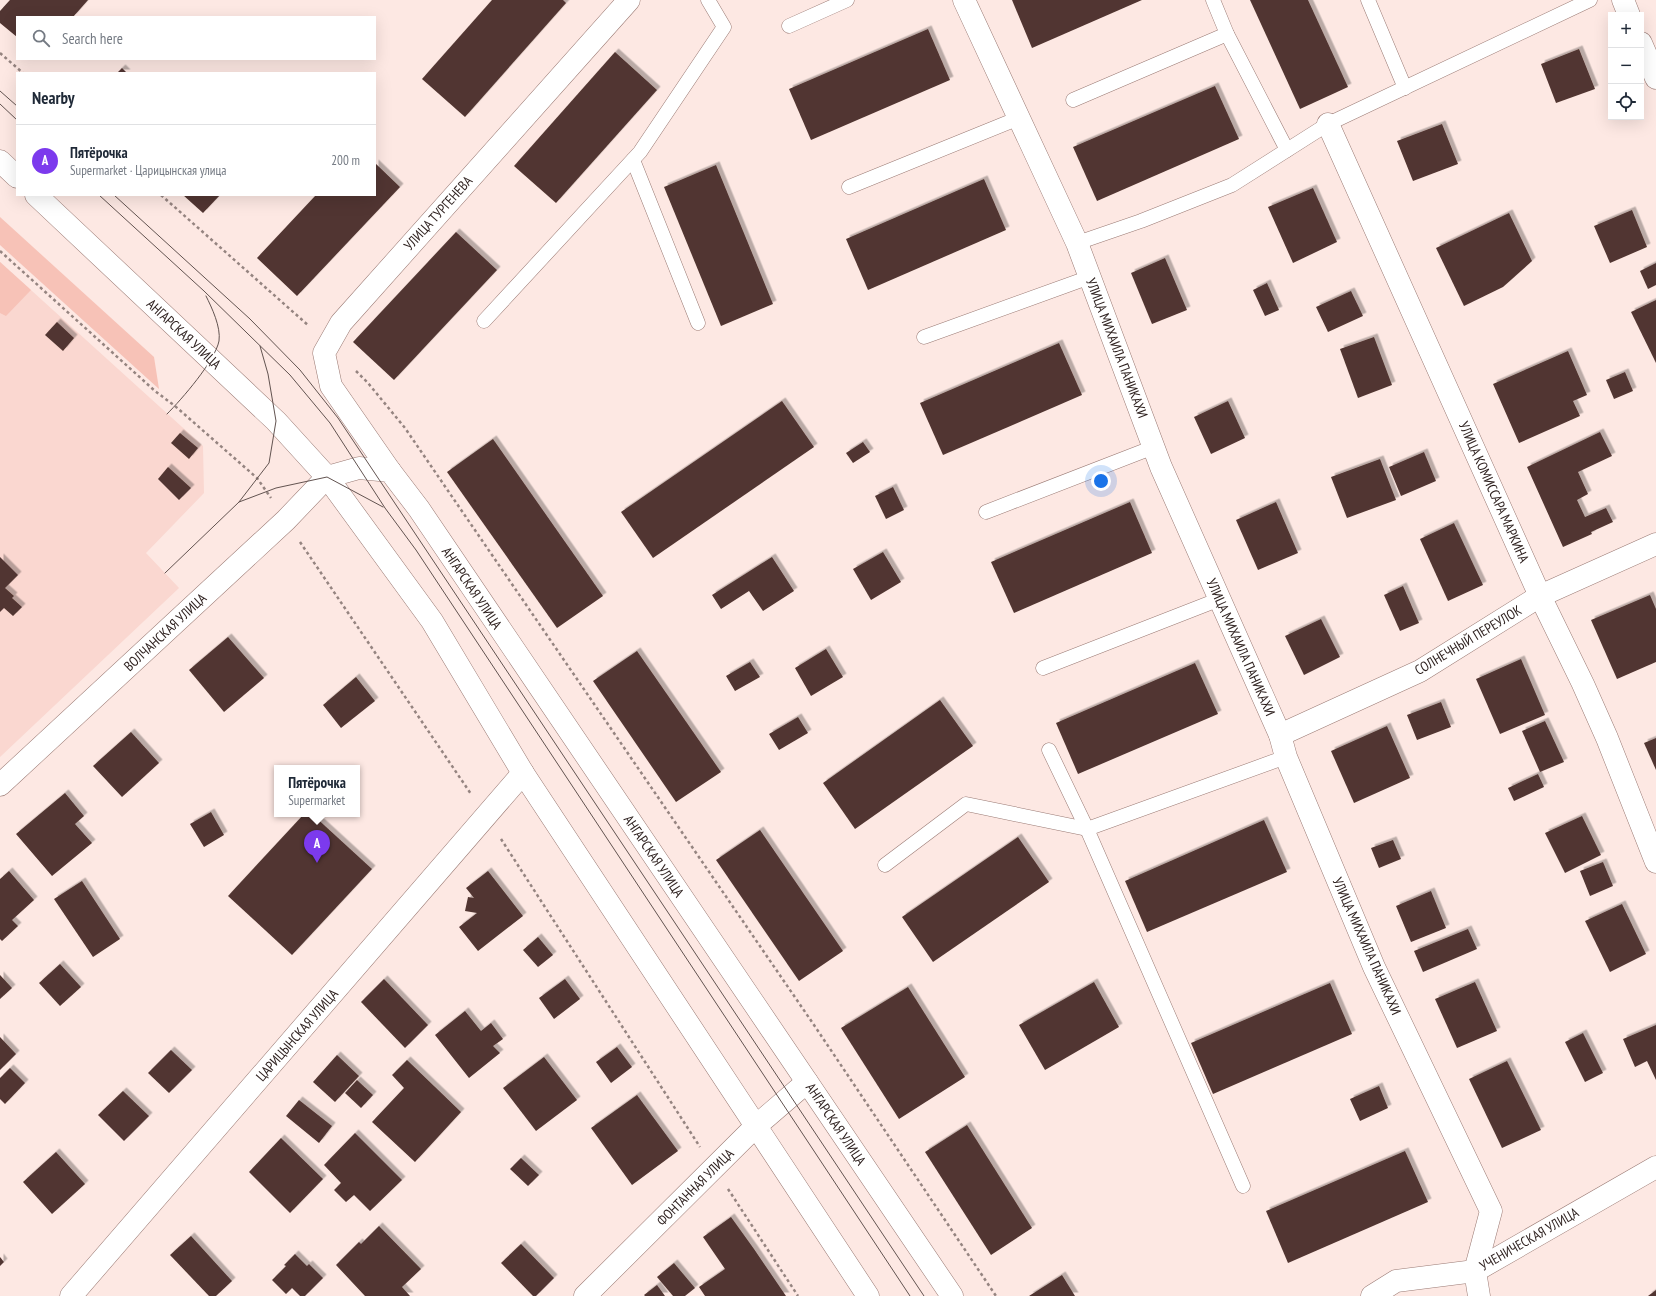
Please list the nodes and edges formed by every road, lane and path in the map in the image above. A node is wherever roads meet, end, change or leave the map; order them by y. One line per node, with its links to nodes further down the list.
1 (629, 0): 33 (street, УЛИЦА ТУРГЕНЕВА)
2 (708, 0): 21 (lane)
3 (847, 0): 10 (lane)
4 (964, 0): 18 (street, УЛИЦА МИХАИЛА ПАНИКАХИ)
5 (1213, 0): 11 (lane)
6 (1368, 0): 16 (lane)
7 (1590, 0): 16 (lane)
8 (1623, 0): 9 (street)
9 (1628, 12)
10 (789, 26)
11 (1227, 34): 17 (lane); 20 (lane)
12 (1643, 48): 15 (street)
13 (0, 53): 14 (path)
14 (22, 72)
15 (1656, 78)
16 (1405, 88): 19 (lane)
17 (1073, 100)
18 (1019, 118): 24 (lane); 27 (street, УЛИЦА МИХАИЛА ПАНИКАХИ)
19 (1328, 124): 20 (lane); 42 (street, УЛИЦА КОМИССАРА МАРКИНА)
20 (1287, 150): 27 (lane)
21 (633, 160): 30 (lane); 31 (lane)
22 (0, 161): 23 (street)
23 (16, 176)
24 (849, 187)
25 (37, 196): 38 (street, АНГАРСКАЯ УЛИЦА)
26 (161, 196): 33 (path)
27 (1077, 243): 29 (street, УЛИЦА МИХАИЛА ПАНИКАХИ)
28 (0, 251): 40 (path)
29 (1090, 277): 32 (lane); 35 (street, УЛИЦА МИХАИЛА ПАНИКАХИ)
30 (484, 322)
31 (698, 323)
32 (924, 337)
33 (329, 344): 34 (street, УЛИЦА ТУРГЕНЕВА); 65 (path)
34 (372, 445): 36 (street); 37 (street, УЛИЦА ТУРГЕНЕВА)
35 (1154, 447): 39 (lane); 43 (street, УЛИЦА МИХАИЛА ПАНИКАХИ)
36 (359, 468): 37 (street); 38 (street)
37 (390, 471): 54 (street, АНГАРСКАЯ УЛИЦА)
38 (327, 477): 40 (street, ВОЛЧАНСКАЯ УЛИЦА); 48 (street, АНГАРСКАЯ УЛИЦА)
39 (986, 512)
40 (286, 520): 49 (street, ВОЛЧАНСКАЯ УЛИЦА); 50 (path)
41 (1656, 544): 42 (street, СОЛНЕЧНЫЙ ПЕРЕУЛОК)
42 (1540, 596): 45 (street, СОЛНЕЧНЫЙ ПЕРЕУЛОК); 52 (street, УЛИЦА КОМИССАРА МАРКИНА)
43 (1220, 599): 44 (lane); 45 (street, УЛИЦА МИХАИЛА ПАНИКАХИ)
44 (1043, 668)
45 (1280, 735): 47 (street, УЛИЦА МИХАИЛА ПАНИКАХИ)
46 (1049, 750): 51 (lane)
47 (1286, 757): 51 (lane); 59 (street, УЛИЦА МИХАИЛА ПАНИКАХИ)
48 (523, 773): 50 (street, ЦАРИЦЫНСКАЯ УЛИЦА); 55 (street, АНГАРСКАЯ УЛИЦА)
49 (0, 785)
50 (486, 816): 57 (path); 60 (street, ЦАРИЦЫНСКАЯ УЛИЦА)
51 (1087, 829): 53 (lane); 58 (lane)
52 (1656, 862)
53 (885, 865)
54 (807, 1082): 55 (street, ФОНТАННАЯ УЛИЦА); 64 (street, АНГАРСКАЯ УЛИЦА)
55 (756, 1126): 57 (street, ФОНТАННАЯ УЛИЦА); 63 (street, АНГАРСКАЯ УЛИЦА)
56 (1656, 1167): 59 (street, УЧЕНИЧЕСКАЯ УЛИЦА)
57 (714, 1168): 61 (street, ФОНТАННАЯ УЛИЦА); 62 (path)
58 (1243, 1186)
59 (1475, 1271): 66 (street, УЧЕНИЧЕСКАЯ УЛИЦА); 67 (street, УЛИЦА МИХАИЛА ПАНИКАХИ)
60 (71, 1296)
61 (585, 1296)
62 (798, 1296)
63 (868, 1296)
64 (952, 1296)
65 (996, 1296)
66 (1372, 1296)
67 (1479, 1296)

